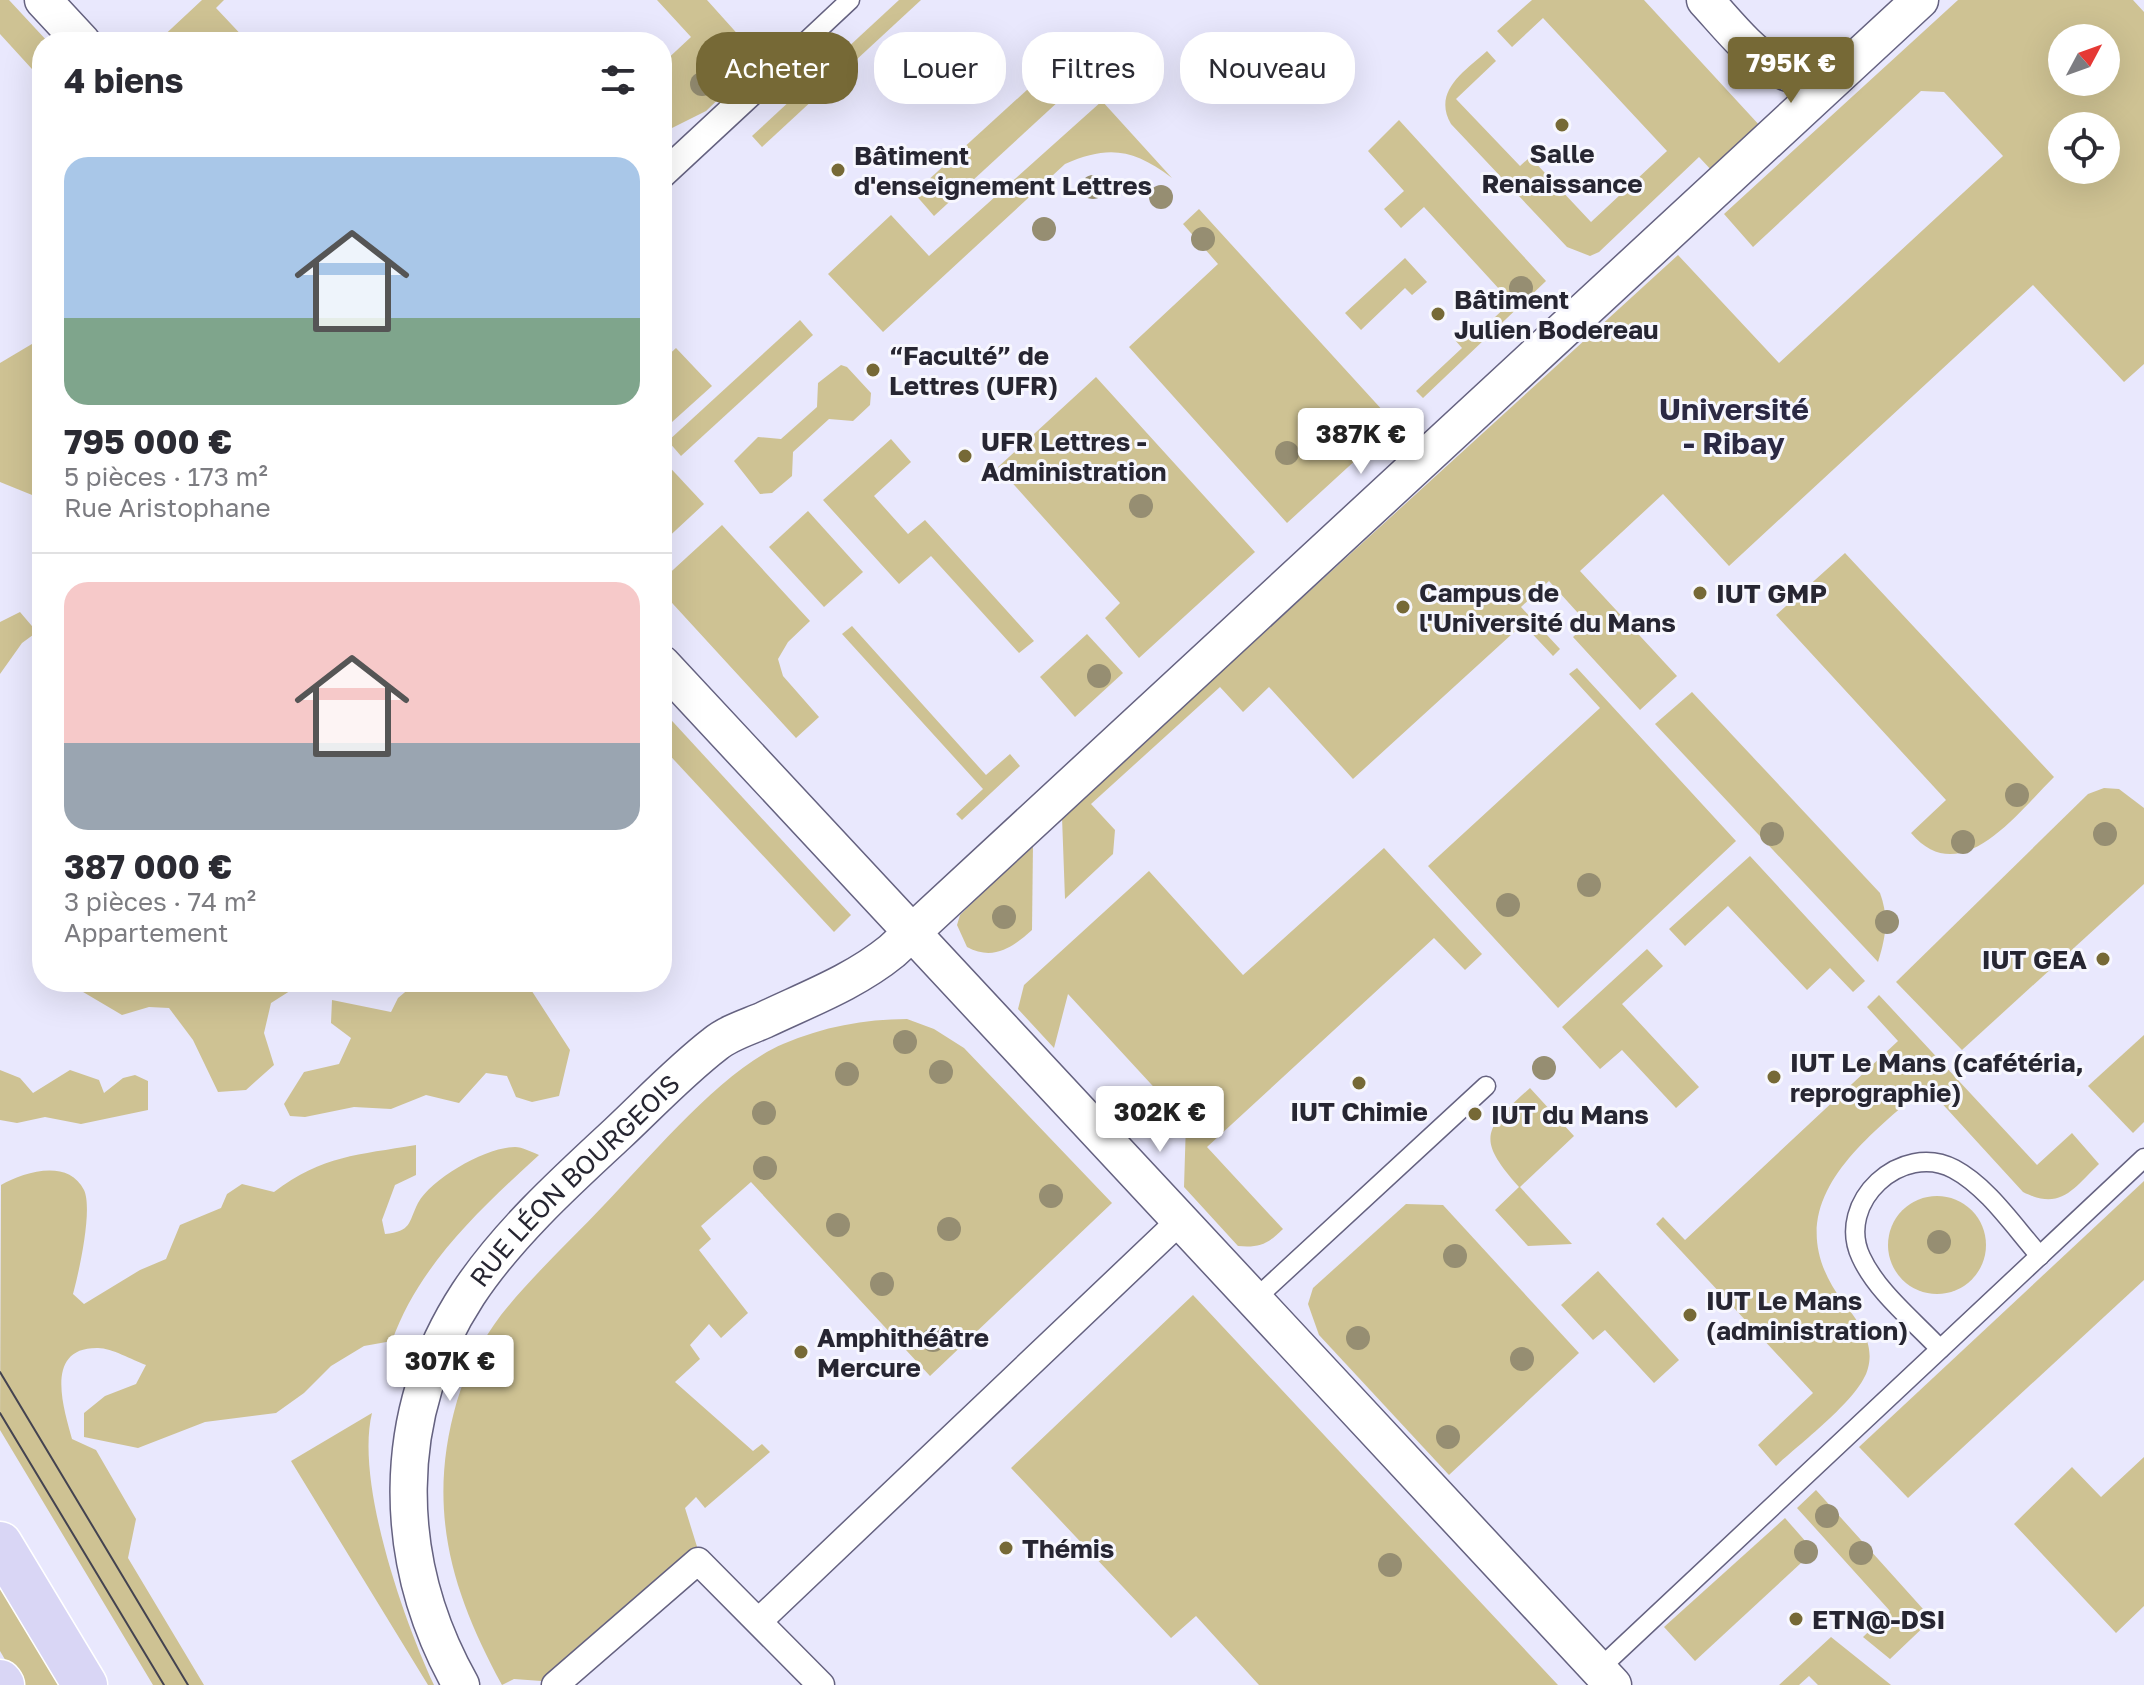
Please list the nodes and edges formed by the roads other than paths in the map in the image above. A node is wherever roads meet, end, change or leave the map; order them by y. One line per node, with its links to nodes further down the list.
1 (43, 0): 5 (street)
2 (850, 0): 6 (lane)
3 (1705, 0): 7 (street)
4 (1920, 0): 7 (street, RUE LÉON BOURGEOIS)
5 (73, 32)
6 (816, 32)
7 (1850, 64): 11 (street, RUE LÉON BOURGEOIS)
8 (739, 104): 9 (street)
9 (672, 166)
10 (672, 676): 11 (street)
11 (902, 942): 14 (street); 22 (street, RUE LÉON BOURGEOIS)
12 (1486, 1086): 16 (lane)
13 (2144, 1158): 15 (lane)
14 (1181, 1220): 16 (street); 19 (street)
15 (2040, 1256): 17 (lane); 17 (lane)
16 (1254, 1300): 20 (street)
17 (1940, 1349): 20 (lane)
18 (0, 1544): 21 (main road)
19 (759, 1621): 23 (street); 24 (street)
20 (1606, 1677)
21 (85, 1685)
22 (461, 1685)
23 (555, 1685)
24 (821, 1685)

